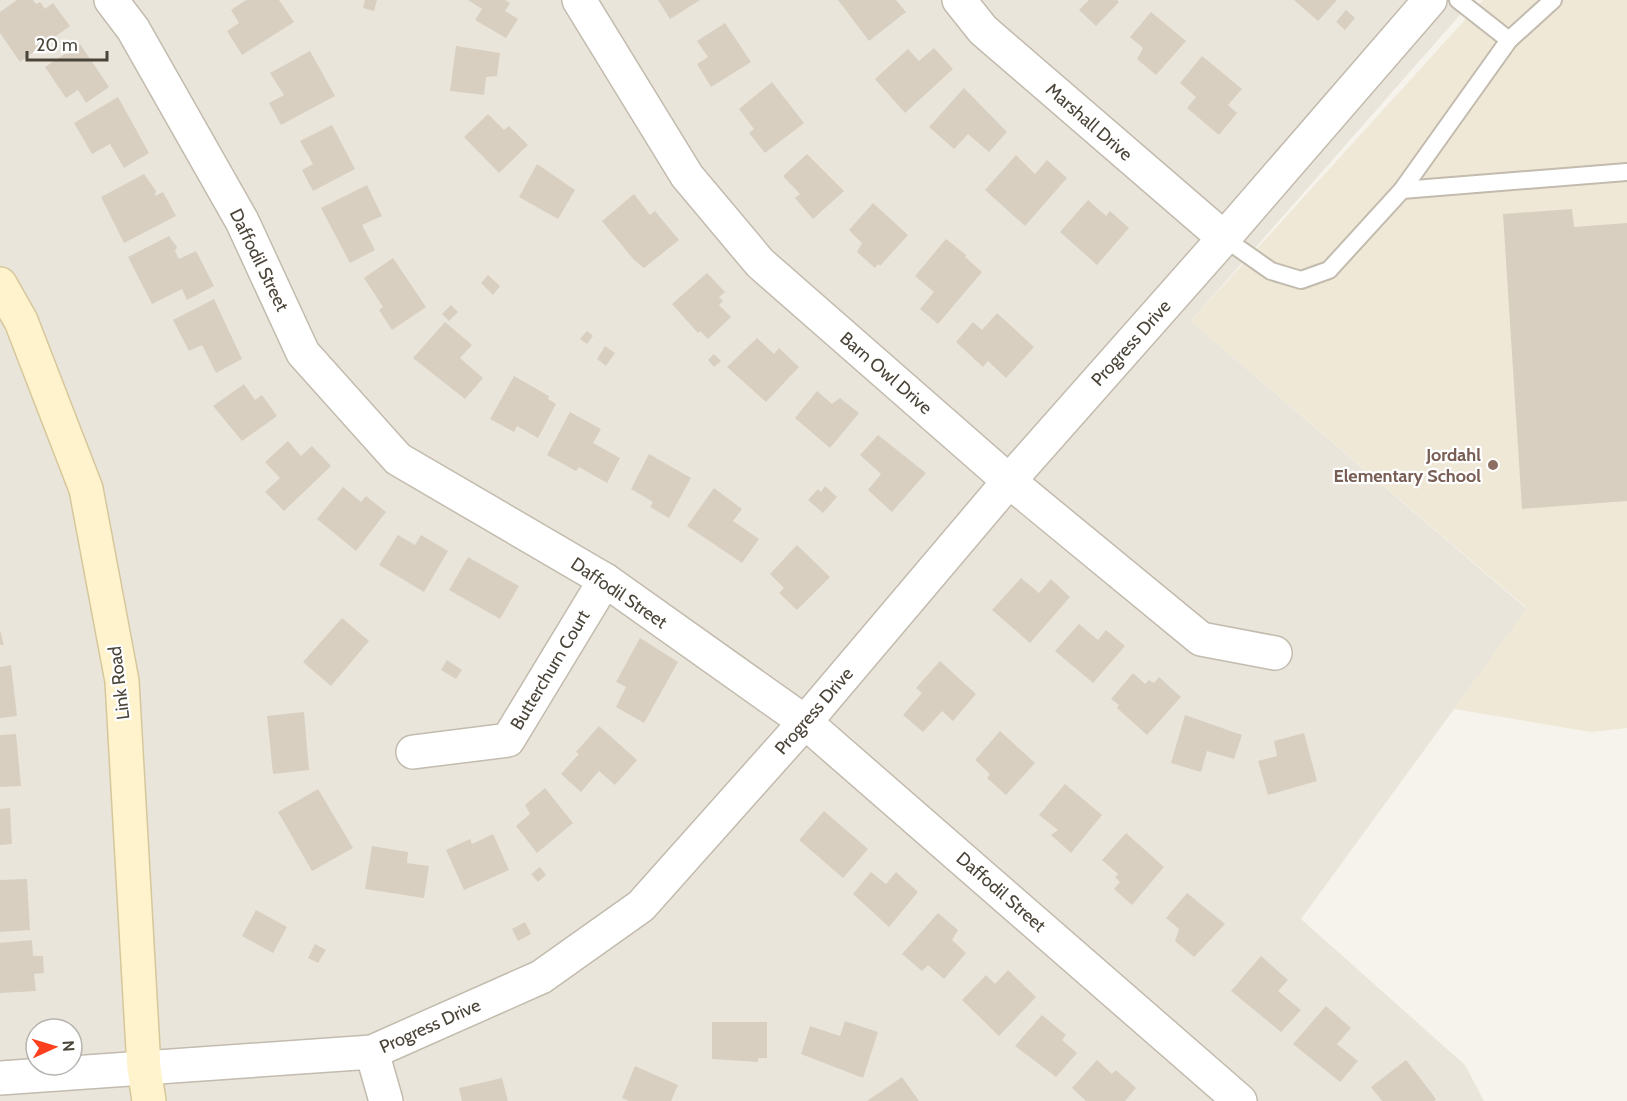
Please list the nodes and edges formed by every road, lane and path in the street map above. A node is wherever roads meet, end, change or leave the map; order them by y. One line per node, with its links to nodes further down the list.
1 (111, 0): 13 (street, Daffodil Street)
2 (579, 0): 12 (street, Barn Owl Drive)
3 (959, 0): 10 (street, Marshall Drive)
4 (1430, 0): 10 (street, Progress Drive)
5 (1458, 0): 7 (lane)
6 (1553, 0): 7 (lane)
7 (1509, 40): 9 (lane)
8 (1627, 172): 9 (lane)
9 (1402, 190): 10 (lane)
10 (1224, 238): 12 (street, Progress Drive)
11 (0, 284): 18 (main road, Link Road)
12 (1009, 481): 14 (street, Barn Owl Drive); 15 (street, Progress Drive)
13 (605, 580): 15 (street, Daffodil Street); 16 (street, Butterchurn Court)
14 (1275, 652)
15 (805, 722): 17 (street, Progress Drive); 22 (street, Daffodil Street)
16 (413, 752)
17 (372, 1052): 18 (street, Progress Drive); 21 (street)
18 (144, 1068): 19 (street, Progress Drive); 20 (main road, Link Road)
19 (0, 1078)
20 (149, 1101)
21 (386, 1101)
22 (1240, 1101)

